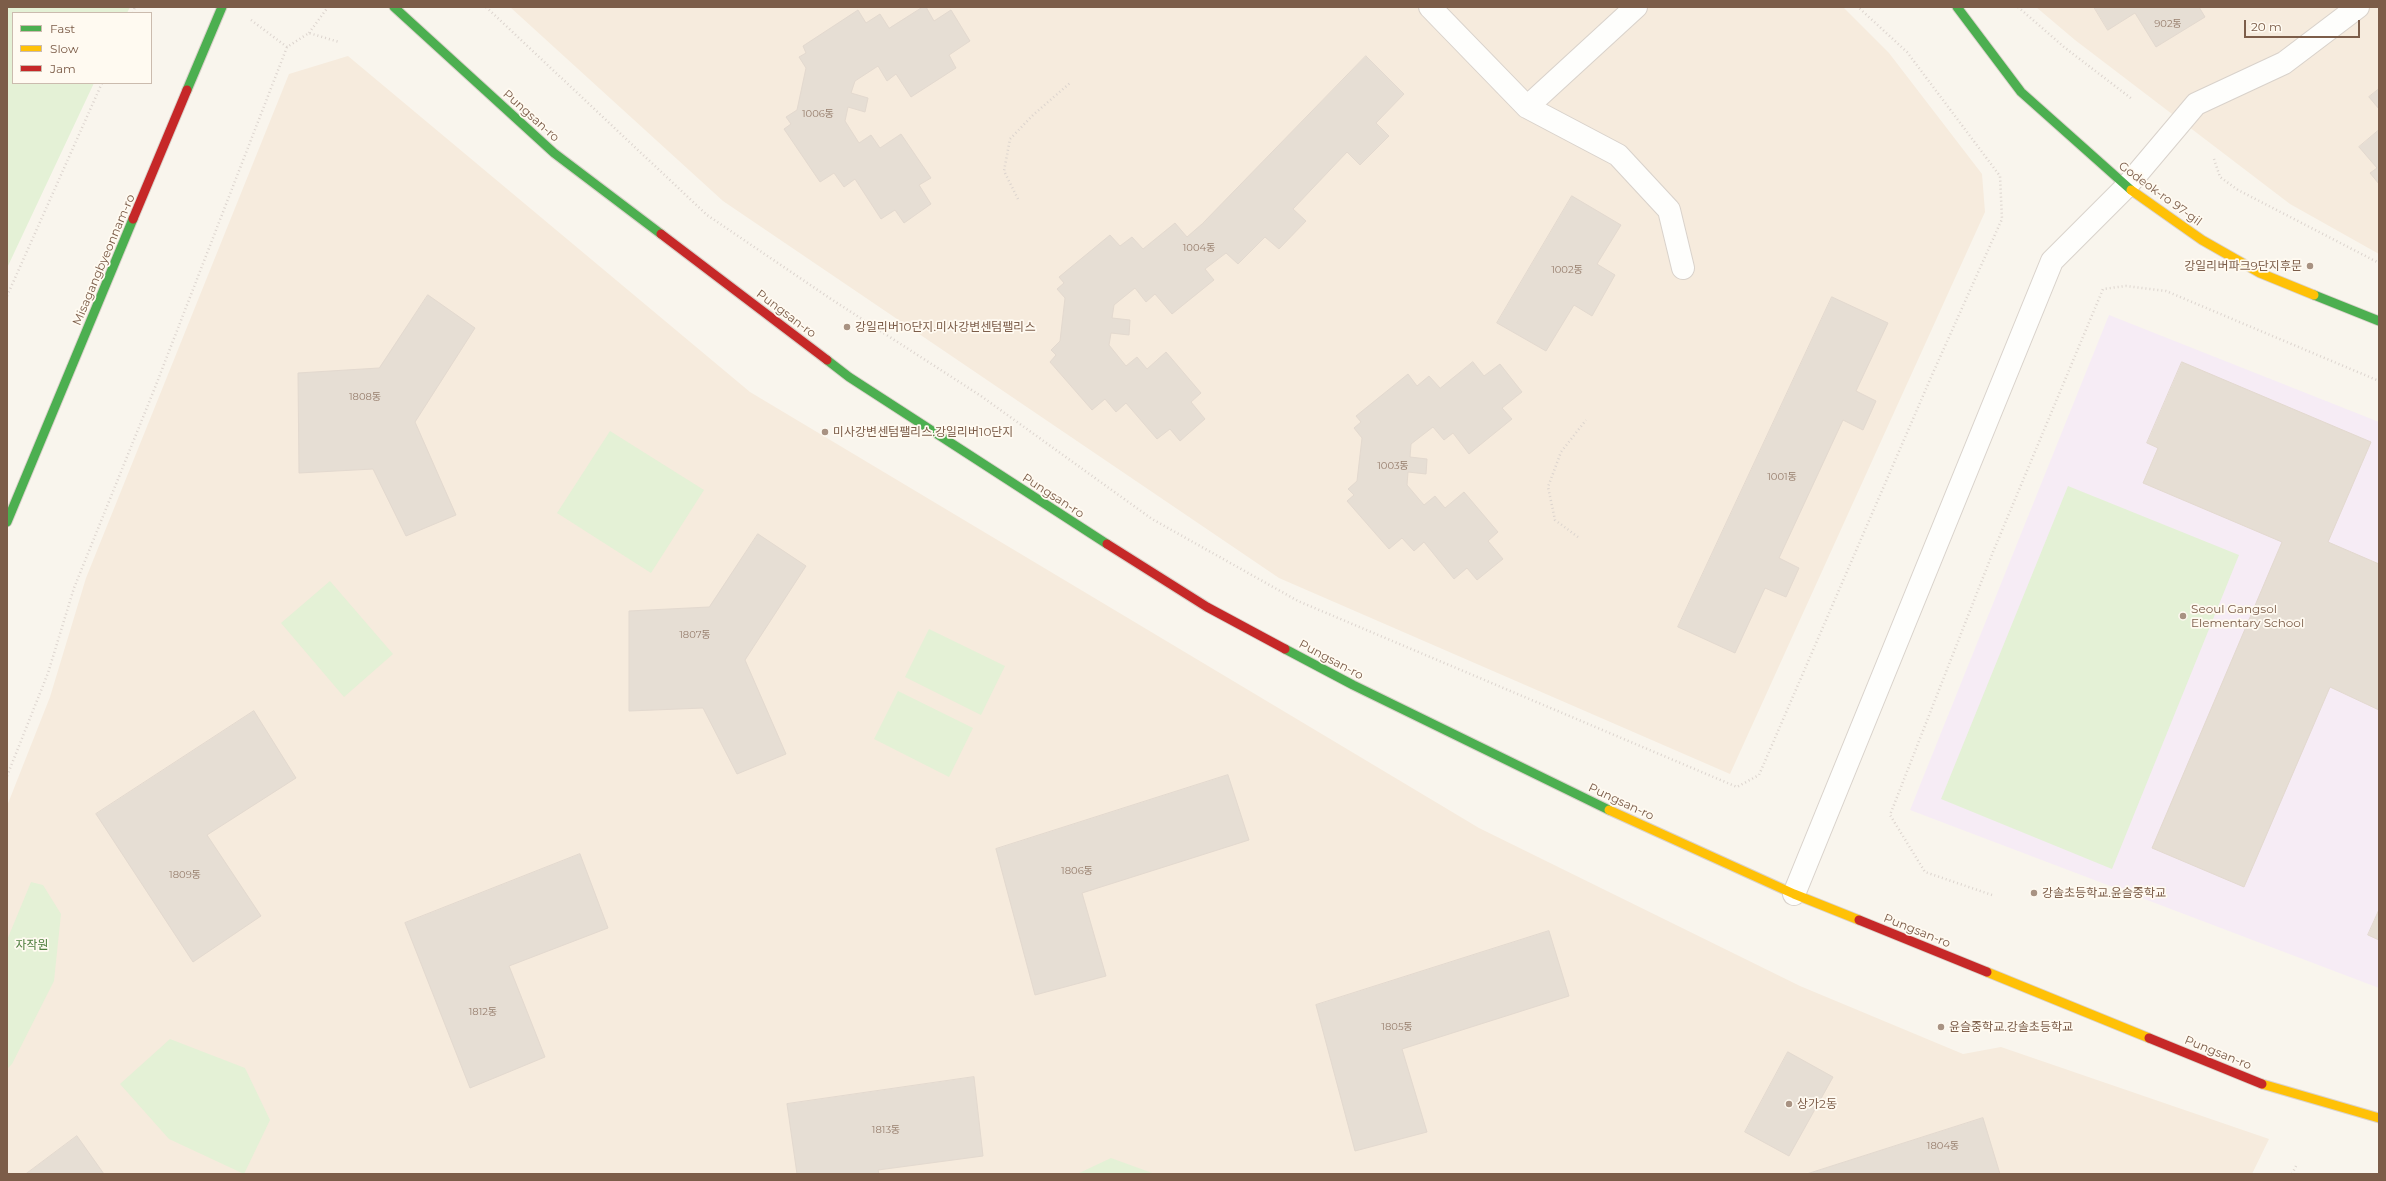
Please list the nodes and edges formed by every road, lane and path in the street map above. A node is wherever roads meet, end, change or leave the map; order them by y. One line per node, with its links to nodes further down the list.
1 (222, 7): 28 (street, Misagangbyeonnam-ro)
2 (328, 7): 12 (path)
3 (394, 7): 31 (street, Pungsan-ro)
4 (486, 7): 7 (path)
5 (1430, 7): 18 (street)
6 (1636, 7): 18 (street)
7 (1858, 7)
8 (1957, 7): 20 (street, Godeok-ro 97-gil)
9 (2018, 7): 17 (path)
10 (2358, 7): 20 (street)
11 (245, 16): 14 (path)
12 (310, 32): 13 (path); 14 (path)
13 (339, 42)
14 (287, 47): 30 (path)
15 (1070, 83): 21 (path)
16 (102, 84): 24 (path)
17 (2132, 99)
18 (1526, 107): 23 (street)
19 (2214, 159): 22 (path)
20 (2126, 188): 25 (street, Godeok-ro 97-gil); 31 (street)
21 (1018, 199)
22 (2379, 263)
23 (1682, 268)
24 (7, 296)
25 (2379, 321)
26 (2379, 380): 32 (path)
27 (1586, 420): 29 (path)
28 (7, 522)
29 (1578, 537)
30 (7, 776)
31 (1794, 894): 33 (street, Pungsan-ro)
32 (1992, 895)
33 (2379, 1118)
34 (2296, 1166): 35 (path)
35 (2292, 1174)

